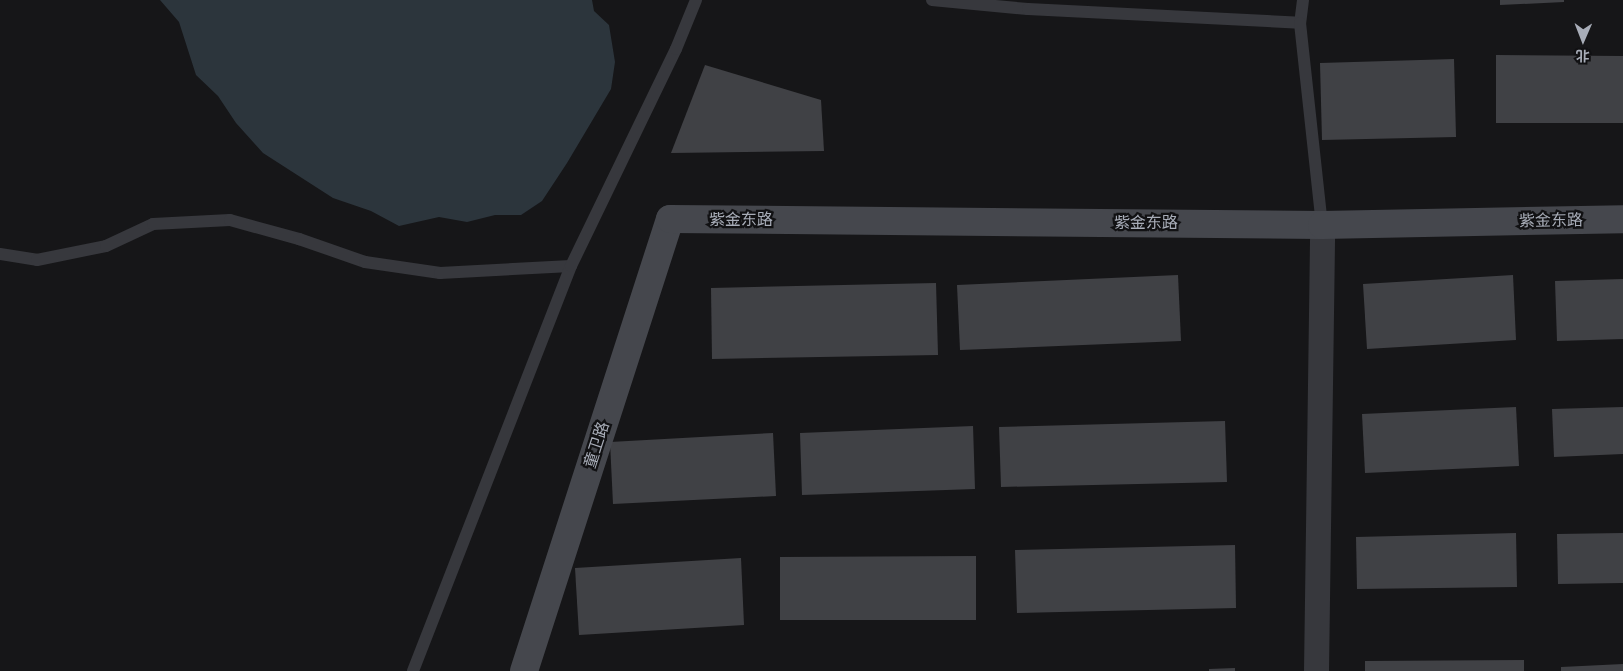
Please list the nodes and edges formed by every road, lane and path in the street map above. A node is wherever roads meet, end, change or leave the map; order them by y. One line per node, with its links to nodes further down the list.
1 (696, 0): 10 (lane)
2 (932, 0): 4 (lane)
3 (1302, 0): 5 (lane)
4 (1028, 4): 5 (lane)
5 (1300, 24): 8 (lane)
6 (670, 219): 8 (street, 紫金东路); 12 (street, 童卫路)
7 (1623, 220): 8 (street, 紫金东路)
8 (1322, 225): 13 (street)
9 (0, 254): 10 (lane)
10 (571, 266): 11 (lane)
11 (413, 671)
12 (524, 671)
13 (1316, 671)

